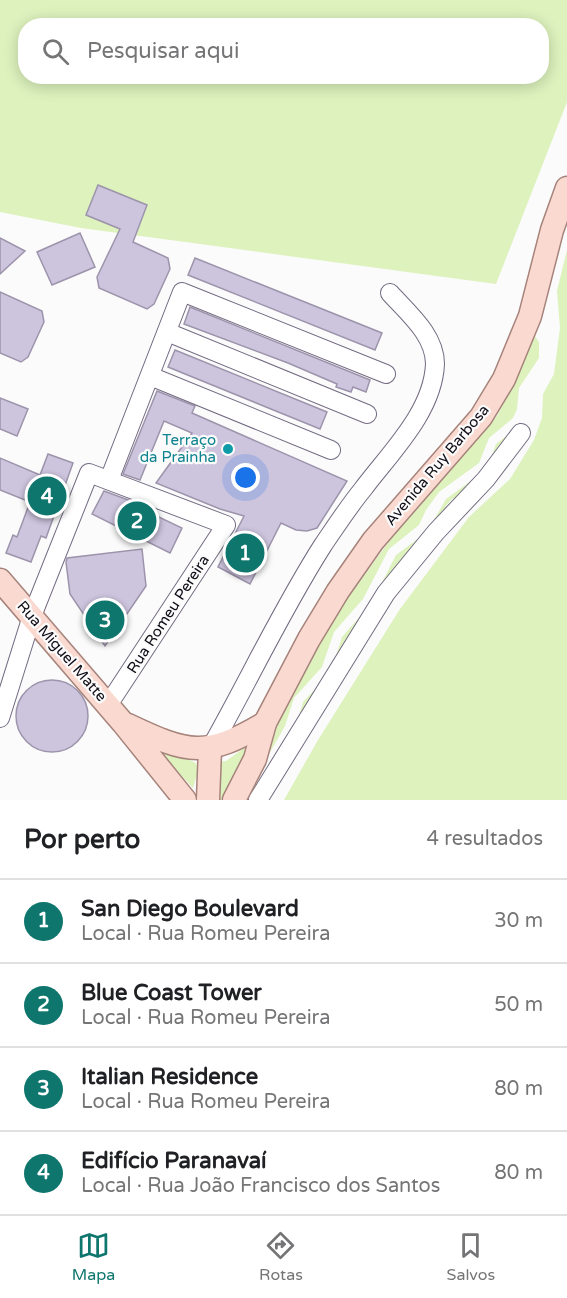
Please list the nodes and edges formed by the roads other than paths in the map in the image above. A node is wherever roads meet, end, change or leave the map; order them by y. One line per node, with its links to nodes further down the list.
1 (567, 188): 16 (main road, Avenida Ruy Barbosa)
2 (390, 292): 17 (street)
3 (167, 332): 4 (street); 5 (street); 6 (street)
4 (386, 374)
5 (150, 376): 8 (street); 9 (street)
6 (367, 414)
7 (521, 433): 21 (street)
8 (330, 450)
9 (109, 480): 11 (street, Rua Romeu Pereira); 13 (street, Rua Romeu Pereira)
10 (0, 580): 11 (main road, Rua Miguel Matte)
11 (32, 616): 12 (street); 13 (main road, Rua Miguel Matte)
12 (5, 681): 14 (street)
13 (108, 705): 15 (main road, Rua Miguel Matte)
14 (0, 718)
15 (123, 723): 17 (main road, Rua Miguel Matte); 18 (main road, Rua Miguel Matte)
16 (266, 723): 17 (main road); 20 (main road, Avenida Ruy Barbosa)
17 (210, 748): 19 (main road)
18 (185, 800)
19 (208, 800)
20 (234, 800)
21 (258, 800)

